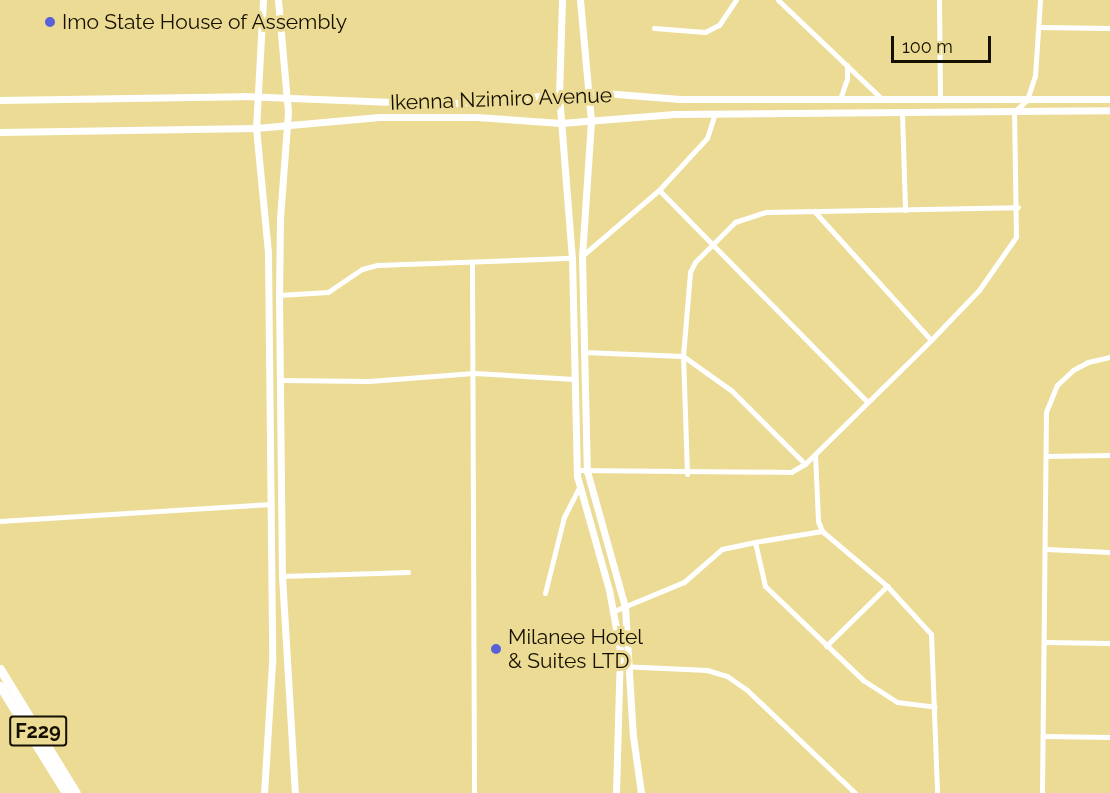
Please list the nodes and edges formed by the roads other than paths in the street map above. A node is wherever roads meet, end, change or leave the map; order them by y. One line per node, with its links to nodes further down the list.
1 (263, 0): 15 (street)
2 (278, 0): 16 (street)
3 (562, 0): 14 (street)
4 (580, 0): 13 (street)
5 (736, 0): 10 (street)
6 (778, 0): 12 (street)
7 (939, 0): 19 (street)
8 (1040, 0): 9 (street)
9 (1039, 27): 11 (street); 22 (street)
10 (654, 28)
11 (1110, 28)
12 (846, 64): 17 (street); 18 (street)
13 (591, 92): 14 (street, Ikenna Nzimiro Avenue); 18 (street, Ikenna Nzimiro Avenue); 27 (street)
14 (560, 94): 16 (street, Ikenna Nzimiro Avenue); 28 (street)
15 (256, 97): 16 (street, Ikenna Nzimiro Avenue); 21 (street, Ikenna Nzimiro Avenue); 30 (street)
16 (288, 97): 29 (street)
17 (880, 97): 18 (street, Ikenna Nzimiro Avenue); 19 (street, Ikenna Nzimiro Avenue)
18 (840, 99)
19 (940, 99): 22 (street, Ikenna Nzimiro Avenue)
20 (1110, 99): 22 (street, Ikenna Nzimiro Avenue)
21 (0, 100)
22 (1027, 100): 24 (street)
23 (1110, 110): 24 (street, Ikenna Nzimiro Avenue)
24 (1014, 112): 26 (street, Ikenna Nzimiro Avenue); 33 (street)
25 (715, 113): 26 (street, Ikenna Nzimiro Avenue); 27 (street, Ikenna Nzimiro Avenue); 32 (street)
26 (902, 113): 34 (street)
27 (591, 122): 28 (street, Ikenna Nzimiro Avenue); 37 (street)
28 (561, 123): 29 (street, Ikenna Nzimiro Avenue); 38 (street)
29 (288, 127): 30 (street, Ikenna Nzimiro Avenue); 40 (street)
30 (256, 128): 31 (street, Ikenna Nzimiro Avenue); 57 (street)
31 (0, 132)
32 (659, 190): 36 (street); 37 (street)
33 (1018, 207): 34 (street); 41 (street)
34 (905, 210): 35 (street)
35 (814, 211): 36 (street); 41 (street)
36 (710, 245): 43 (street); 48 (street)
37 (582, 256): 42 (street)
38 (572, 258): 39 (street); 46 (street)
39 (472, 262): 40 (street); 45 (street)
40 (279, 295): 47 (street)
41 (931, 340): 48 (street)
42 (583, 352): 43 (street); 54 (street)
43 (683, 356): 52 (street); 55 (street)
44 (1110, 357): 51 (street)
45 (474, 373): 46 (street); 47 (street); 83 (street)
46 (574, 379): 53 (street)
47 (281, 380): 64 (street)
48 (866, 401): 49 (street)
49 (815, 454): 52 (street); 59 (street)
50 (1110, 455): 51 (street)
51 (1046, 456): 61 (street)
52 (805, 464): 55 (street)
53 (576, 470): 54 (street); 56 (street)
54 (587, 471): 55 (street); 67 (street)
55 (687, 474)
56 (579, 489): 66 (street); 68 (street)
57 (271, 504): 58 (street); 81 (street)
58 (0, 521)
59 (822, 531): 60 (street); 65 (street)
60 (755, 542): 67 (street); 71 (street)
61 (1046, 549): 62 (street); 69 (street)
62 (1110, 552)
63 (408, 572): 64 (street)
64 (282, 576): 82 (street)
65 (887, 586): 71 (street); 76 (street)
66 (545, 593)
67 (625, 607): 68 (street); 73 (street)
68 (614, 611): 72 (street)
69 (1046, 642): 70 (street); 77 (street)
70 (1110, 643)
71 (826, 646): 76 (street)
72 (621, 666): 73 (street); 84 (street)
73 (630, 666): 85 (street); 86 (street)
74 (0, 669): 80 (main road, F229)
75 (0, 686): 79 (main road, F229)
76 (935, 707): 87 (street)
77 (1043, 736): 78 (street); 88 (street)
78 (1110, 737)
79 (66, 793)
80 (76, 793)
81 (264, 793)
82 (295, 793)
83 (474, 793)
84 (616, 793)
85 (642, 793)
86 (855, 793)
87 (938, 793)
88 (1042, 793)

